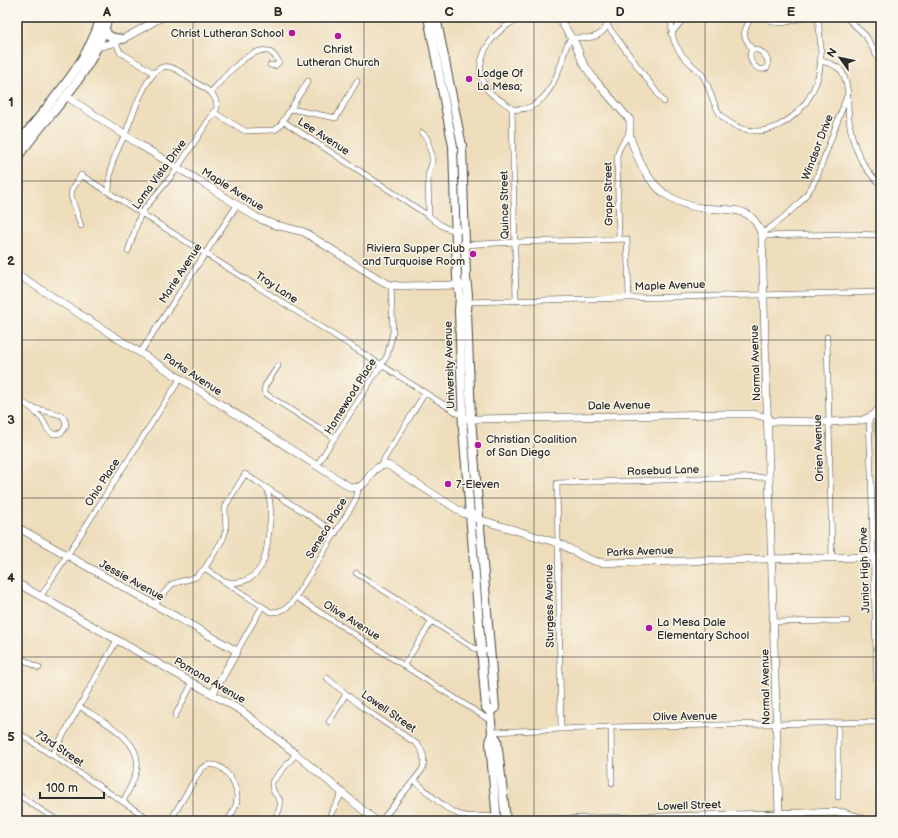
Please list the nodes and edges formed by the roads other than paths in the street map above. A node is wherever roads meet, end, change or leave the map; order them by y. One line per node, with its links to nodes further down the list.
1 (101, 17): 22 (main road)
2 (108, 17): 17 (main road)
3 (162, 17): 20 (street)
4 (428, 17): 50 (main road, University Avenue)
5 (436, 17): 50 (main road, University Avenue)
6 (526, 17): 35 (street)
7 (561, 17): 19 (street, Normal Avenue)
8 (610, 17): 16 (street)
9 (672, 17): 18 (street)
10 (686, 17): 18 (street)
11 (751, 17): 23 (street)
12 (765, 17): 13 (street)
13 (804, 17)
14 (818, 17): 24 (street)
15 (846, 17): 25 (street)
16 (607, 25): 19 (street); 33 (street)
17 (105, 28): 20 (main road); 21 (main road)
18 (671, 34): 24 (street)
19 (571, 38): 35 (street); 40 (street, Normal Avenue)
20 (120, 41): 21 (street); 27 (street)
21 (98, 47): 22 (street); 32 (main road)
22 (89, 48): 41 (main road)
23 (752, 49)
24 (821, 61): 31 (street)
25 (881, 64)
26 (270, 65): 30 (street)
27 (154, 73): 30 (street); 39 (street)
28 (308, 81): 34 (street)
29 (357, 81): 34 (street)
30 (210, 92): 36 (street)
31 (848, 92): 44 (street); 51 (street, Windsor Drive)
32 (66, 96): 39 (street, Maple Avenue); 42 (main road)
33 (664, 102)
34 (291, 109): 37 (street)
35 (512, 109): 54 (street, Quince Street)
36 (213, 112): 37 (street, Lee Avenue); 43 (street, Loma Vista Drive)
37 (283, 121): 48 (street, Lee Avenue)
38 (422, 133): 48 (street)
39 (124, 134): 43 (street, Maple Avenue); 45 (street)
40 (629, 134): 51 (street, Normal Avenue); 53 (street, Grape Street)
41 (17, 145)
42 (17, 158)
43 (178, 168): 46 (street, Maple Avenue); 47 (street, Loma Vista Drive)
44 (881, 185)
45 (109, 192): 47 (street, Troy Lane); 49 (street, Troy Lane)
46 (237, 205): 57 (street, Marie Avenue); 59 (street, Maple Avenue)
47 (141, 213): 56 (street, Loma Vista Drive); 57 (street, Troy Lane)
48 (429, 216): 50 (street, Lee Avenue)
49 (81, 226)
50 (460, 230): 55 (main road, University Avenue)
51 (762, 235): 52 (street); 62 (street, Normal Avenue)
52 (881, 235)
53 (619, 239): 54 (street); 63 (street, Grape Street)
54 (515, 242): 55 (street); 64 (street, Quince Street)
55 (460, 245): 60 (main road, University Avenue)
56 (128, 251)
57 (204, 253): 68 (street, Marie Avenue); 70 (street, Troy Lane)
58 (17, 274): 68 (street, Parks Avenue)
59 (391, 285): 60 (street, Maple Avenue); 70 (street, Homewood Place)
60 (462, 285): 65 (main road, University Avenue); 66 (main road, University Avenue)
61 (881, 292): 62 (street, Maple Avenue)
62 (764, 294): 63 (street, Maple Avenue); 79 (street, Normal Avenue)
63 (629, 298): 64 (street, Maple Avenue)
64 (516, 301): 66 (street, Maple Avenue)
65 (459, 302): 66 (street, Maple Avenue); 76 (main road, University Avenue)
66 (468, 302): 78 (main road, University Avenue)
67 (827, 337): 80 (street, Orien Avenue)
68 (140, 353): 71 (street, Parks Avenue)
69 (278, 366): 81 (street)
70 (382, 366): 72 (street, Troy Lane); 81 (street, Homewood Place)
71 (180, 379): 82 (street, Parks Avenue); 93 (street, Ohio Place)
72 (425, 393): 76 (street, Troy Lane); 83 (street, Seneca Place)
73 (17, 399): 75 (street)
74 (881, 406): 77 (street)
75 (30, 407): 75 (street)
76 (462, 416): 78 (street, Dale Avenue); 88 (main road, University Avenue)
77 (868, 418): 80 (street, Dale Avenue); 94 (street, Junior High Drive)
78 (471, 419): 79 (street, Dale Avenue); 89 (main road, University Avenue)
79 (768, 419): 80 (street, Dale Avenue); 84 (street, Normal Avenue)
80 (829, 422): 96 (street, Orien Avenue)
81 (335, 438): 82 (street, Homewood Place)
82 (317, 465): 87 (street, Parks Avenue)
83 (383, 465): 87 (street, Seneca Place); 88 (street, Parks Avenue)
84 (770, 477): 85 (street, Rosebud Lane); 95 (street, Normal Avenue)
85 (557, 483): 92 (street, Sturgess Avenue)
86 (267, 488): 91 (street); 97 (street); 99 (street)
87 (358, 488): 91 (street, Seneca Place)
88 (469, 515): 89 (street, Parks Avenue); 110 (main road, University Avenue)
89 (478, 519): 92 (street, Parks Avenue); 110 (main road, University Avenue)
90 (17, 527): 93 (street, Jessie Avenue)
91 (336, 533): 102 (street, Seneca Place)
92 (558, 543): 95 (street, Parks Avenue); 126 (street, Sturgess Avenue)
93 (66, 556): 101 (street, Ohio Place); 103 (street, Jessie Avenue)
94 (874, 557): 96 (street, Parks Avenue); 122 (street, Junior High Drive)
95 (772, 558): 96 (street, Parks Avenue); 107 (street, Normal Avenue)
96 (832, 558)
97 (205, 568): 99 (street); 103 (street)
98 (356, 573): 105 (street)
99 (223, 581): 104 (street)
100 (17, 583): 101 (street, Pomona Avenue)
101 (41, 596): 108 (street, Pomona Avenue)
102 (296, 596): 104 (street); 112 (street, Olive Avenue)
103 (154, 605): 109 (street, Jessie Avenue)
104 (262, 607): 109 (street)
105 (432, 621): 110 (street); 112 (street)
106 (847, 621): 107 (street)
107 (774, 622): 124 (street, Normal Avenue)
108 (117, 640): 115 (street, Pomona Avenue); 118 (street)
109 (237, 651): 116 (street)
110 (486, 651): 120 (main road, University Avenue)
111 (17, 656): 113 (street)
112 (404, 665): 120 (street, Olive Avenue)
113 (39, 668)
114 (326, 678): 117 (street, Lowell Street)
115 (193, 682): 116 (street, Pomona Avenue); 119 (street)
116 (213, 693): 129 (street, Pomona Avenue)
117 (346, 694): 121 (street); 131 (street, Lowell Street)
118 (80, 706): 130 (street); 136 (street)
119 (175, 716)
120 (491, 721): 128 (main road, University Avenue)
121 (329, 722)
122 (878, 722): 123 (street, Olive Avenue)
123 (838, 723): 124 (street, Olive Avenue); 135 (street)
124 (776, 724): 125 (street, Olive Avenue); 137 (street, Normal Avenue)
125 (611, 727): 126 (street, Olive Avenue); 132 (street)
126 (561, 728): 128 (street, Olive Avenue)
127 (17, 732): 130 (street, 73rd Street)
128 (492, 732): 139 (main road, University Avenue); 148 (main road, University Avenue)
129 (296, 754): 133 (street, Pomona Avenue); 144 (street)
130 (52, 755): 136 (street, 73rd Street)
131 (414, 780): 139 (street); 147 (street, Lowell Street)
132 (612, 783)
133 (342, 793): 145 (street); 146 (street, Pomona Avenue)
134 (17, 794): 140 (street)
135 (838, 797)
136 (123, 802): 141 (street, 73rd Street)
137 (779, 813): 138 (street, Lowell Street); 149 (street, Lowell Street)
138 (862, 819)
139 (497, 820): 148 (street)
140 (58, 821)
141 (152, 821)
142 (170, 821): 143 (street)
143 (227, 821)
144 (274, 821)
145 (327, 821)
146 (376, 821)
147 (381, 821)
148 (506, 821)
149 (518, 821)

